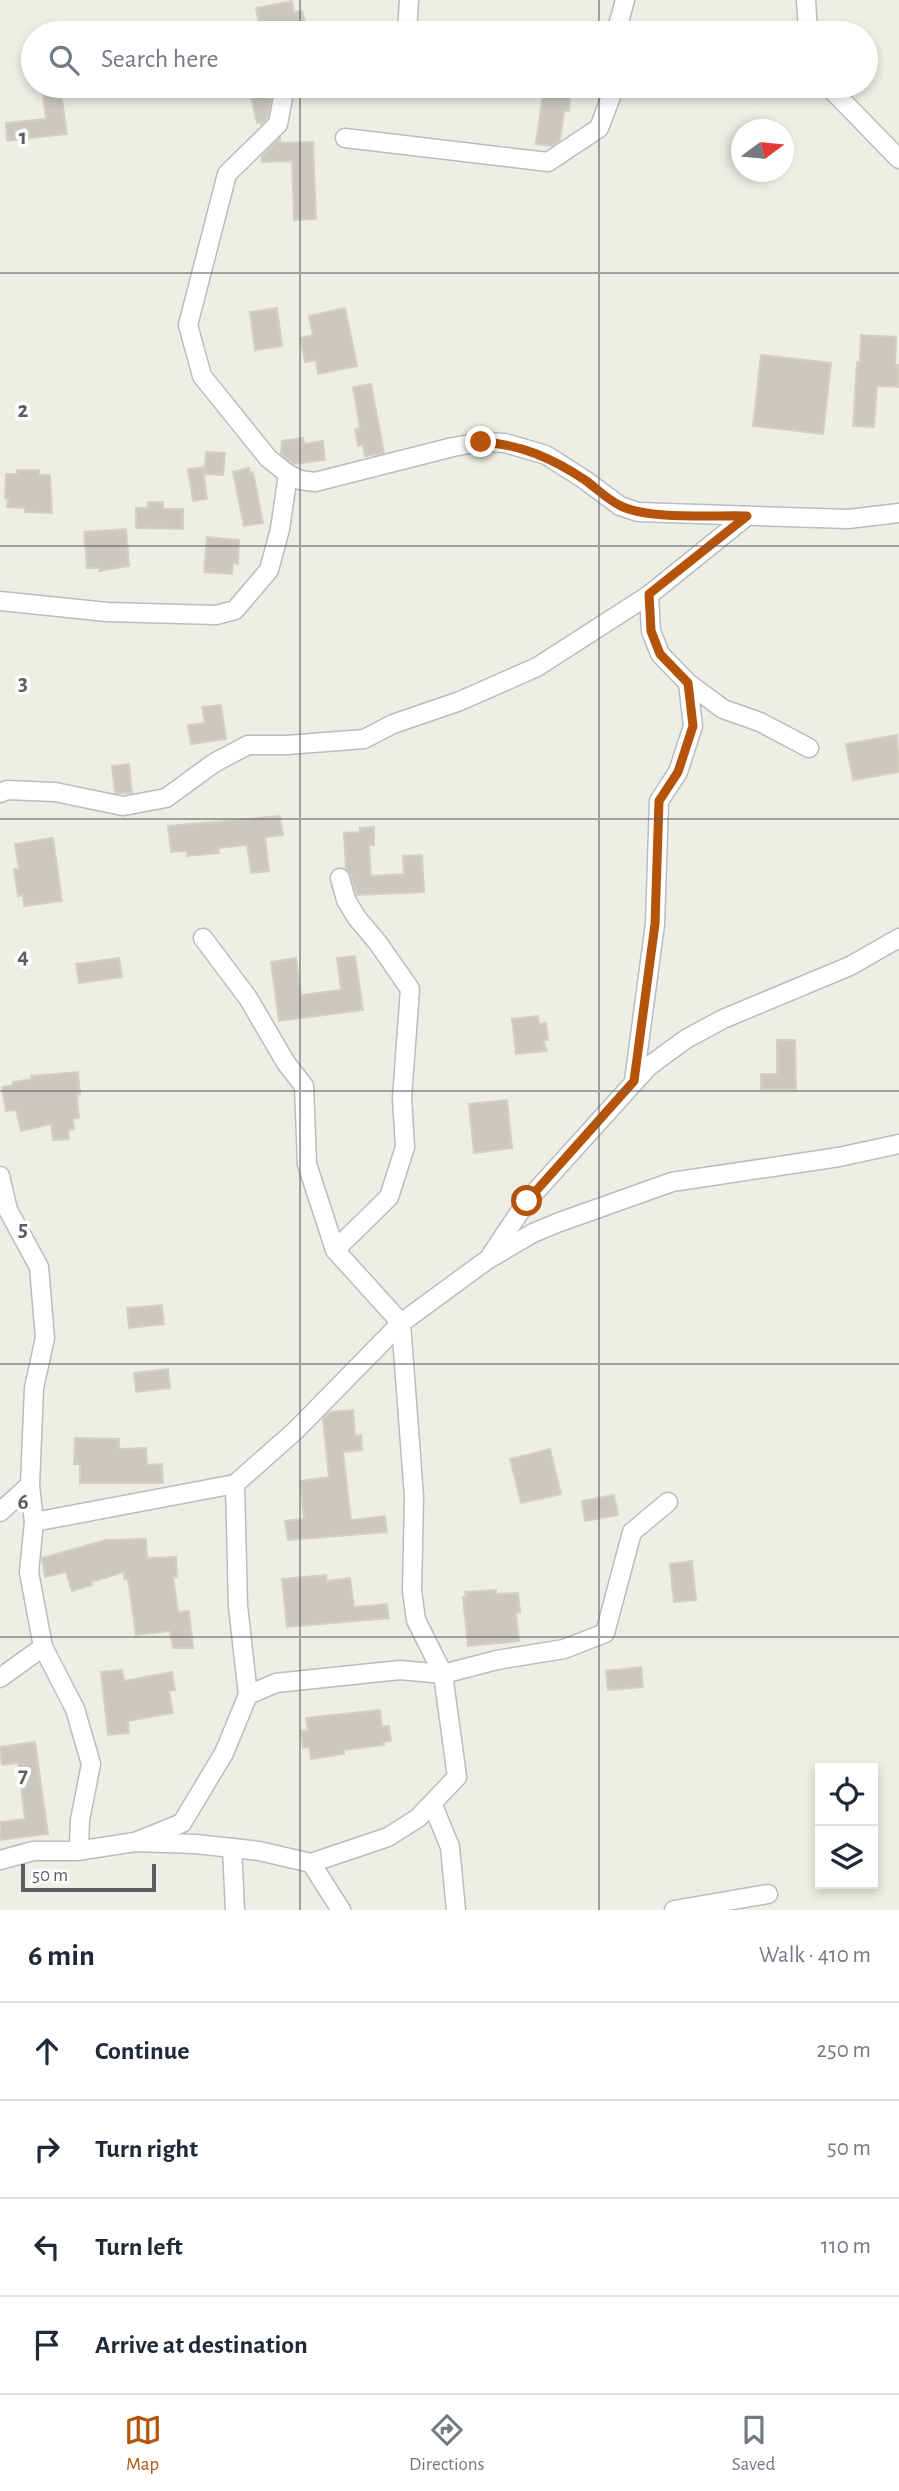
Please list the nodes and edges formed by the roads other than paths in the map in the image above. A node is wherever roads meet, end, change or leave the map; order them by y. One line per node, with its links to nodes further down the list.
1 (409, 0): 4 (street)
2 (625, 0): 5 (street)
3 (806, 0): 6 (street)
4 (408, 21)
5 (619, 21)
6 (807, 21)
7 (283, 98): 12 (street)
8 (610, 98): 10 (street)
9 (838, 98): 11 (street)
10 (345, 138)
11 (899, 159)
12 (288, 474): 14 (street); 16 (street)
13 (899, 513): 14 (street)
14 (747, 516): 15 (street)
15 (649, 594): 17 (street); 19 (street)
16 (0, 601)
17 (688, 683): 18 (street); 23 (street)
18 (809, 748)
19 (0, 793)
20 (340, 878): 26 (street)
21 (203, 938): 26 (street)
22 (899, 938): 23 (street)
23 (634, 1081): 27 (street)
24 (899, 1144): 27 (street)
25 (0, 1177): 30 (street)
26 (335, 1250): 28 (street)
27 (487, 1260): 28 (street)
28 (401, 1323): 29 (street); 35 (street)
29 (235, 1484): 33 (street); 37 (street)
30 (30, 1485): 32 (street); 33 (street)
31 (668, 1502): 35 (street)
32 (0, 1512)
33 (34, 1522): 34 (street)
34 (43, 1647): 36 (street); 40 (street)
35 (443, 1674): 37 (street); 38 (street)
36 (0, 1678)
37 (248, 1695): 39 (street)
38 (432, 1803): 43 (street); 47 (street)
39 (135, 1842): 41 (street); 42 (street)
40 (79, 1844)
41 (232, 1848): 43 (street); 45 (street)
42 (0, 1860)
43 (311, 1863): 46 (street)
44 (768, 1894): 48 (street)
45 (235, 1910)
46 (341, 1910)
47 (456, 1910)
48 (674, 1910)

